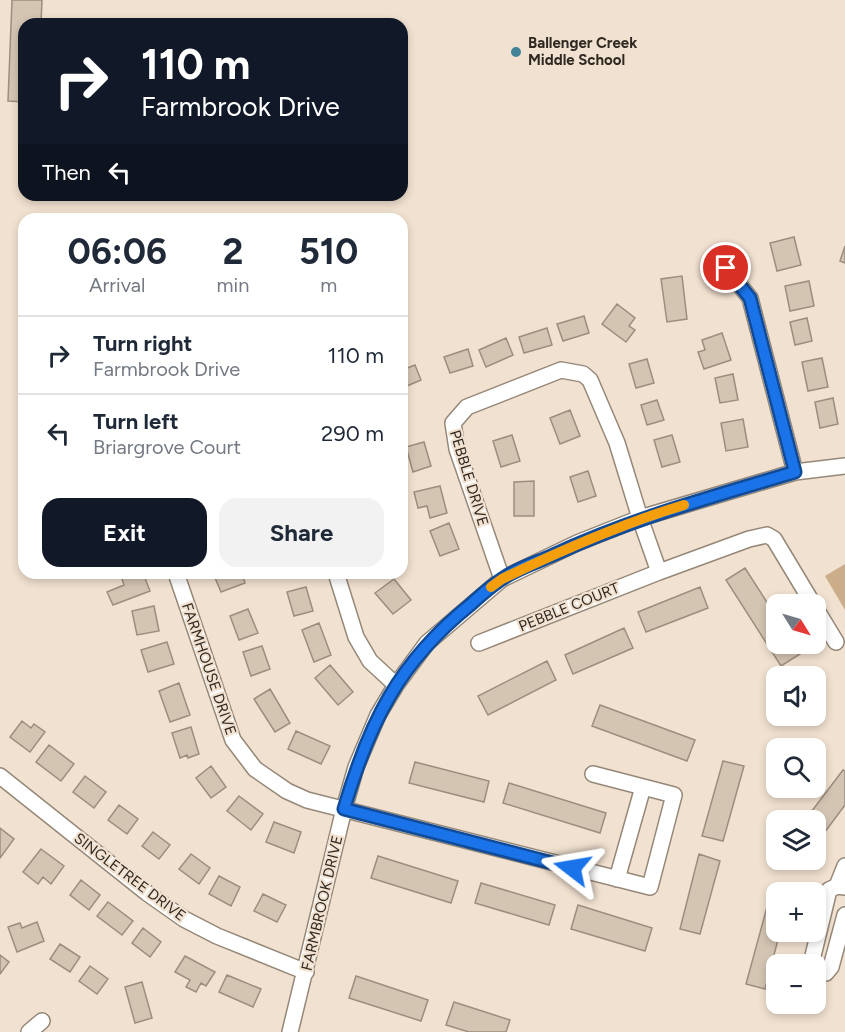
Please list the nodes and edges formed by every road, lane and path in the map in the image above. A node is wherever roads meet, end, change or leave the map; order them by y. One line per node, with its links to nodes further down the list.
1 (726, 268): 3 (street)
2 (845, 466): 3 (street, FARMBROOK DRIVE)
3 (795, 472): 4 (street, FARMBROOK DRIVE)
4 (640, 518): 5 (street); 8 (street, FARMBROOK DRIVE); 8 (street, PEBBLE DRIVE)
5 (658, 572): 9 (street, PEBBLE COURT); 12 (street, PEBBLE COURT)
6 (178, 579): 17 (street, FARMHOUSE DRIVE)
7 (338, 579): 13 (street)
8 (502, 579): 13 (street, FARMBROOK DRIVE)
9 (807, 594)
10 (826, 626): 11 (street)
11 (836, 642)
12 (478, 643)
13 (396, 685): 17 (street, FARMBROOK DRIVE)
14 (594, 774): 16 (street)
15 (0, 776): 23 (street, SINGLETREE DRIVE)
16 (643, 787): 19 (street); 19 (street, FARMHOUSE DRIVE)
17 (344, 809): 19 (street, FARMHOUSE DRIVE); 23 (street, FARMBROOK DRIVE)
18 (845, 866): 20 (street)
19 (617, 879)
20 (841, 886): 22 (street)
21 (845, 915): 24 (street)
22 (813, 954)
23 (306, 972): 26 (street, FARMBROOK DRIVE)
24 (826, 973)
25 (42, 1021): 27 (street)
26 (295, 1031)
27 (29, 1032)

